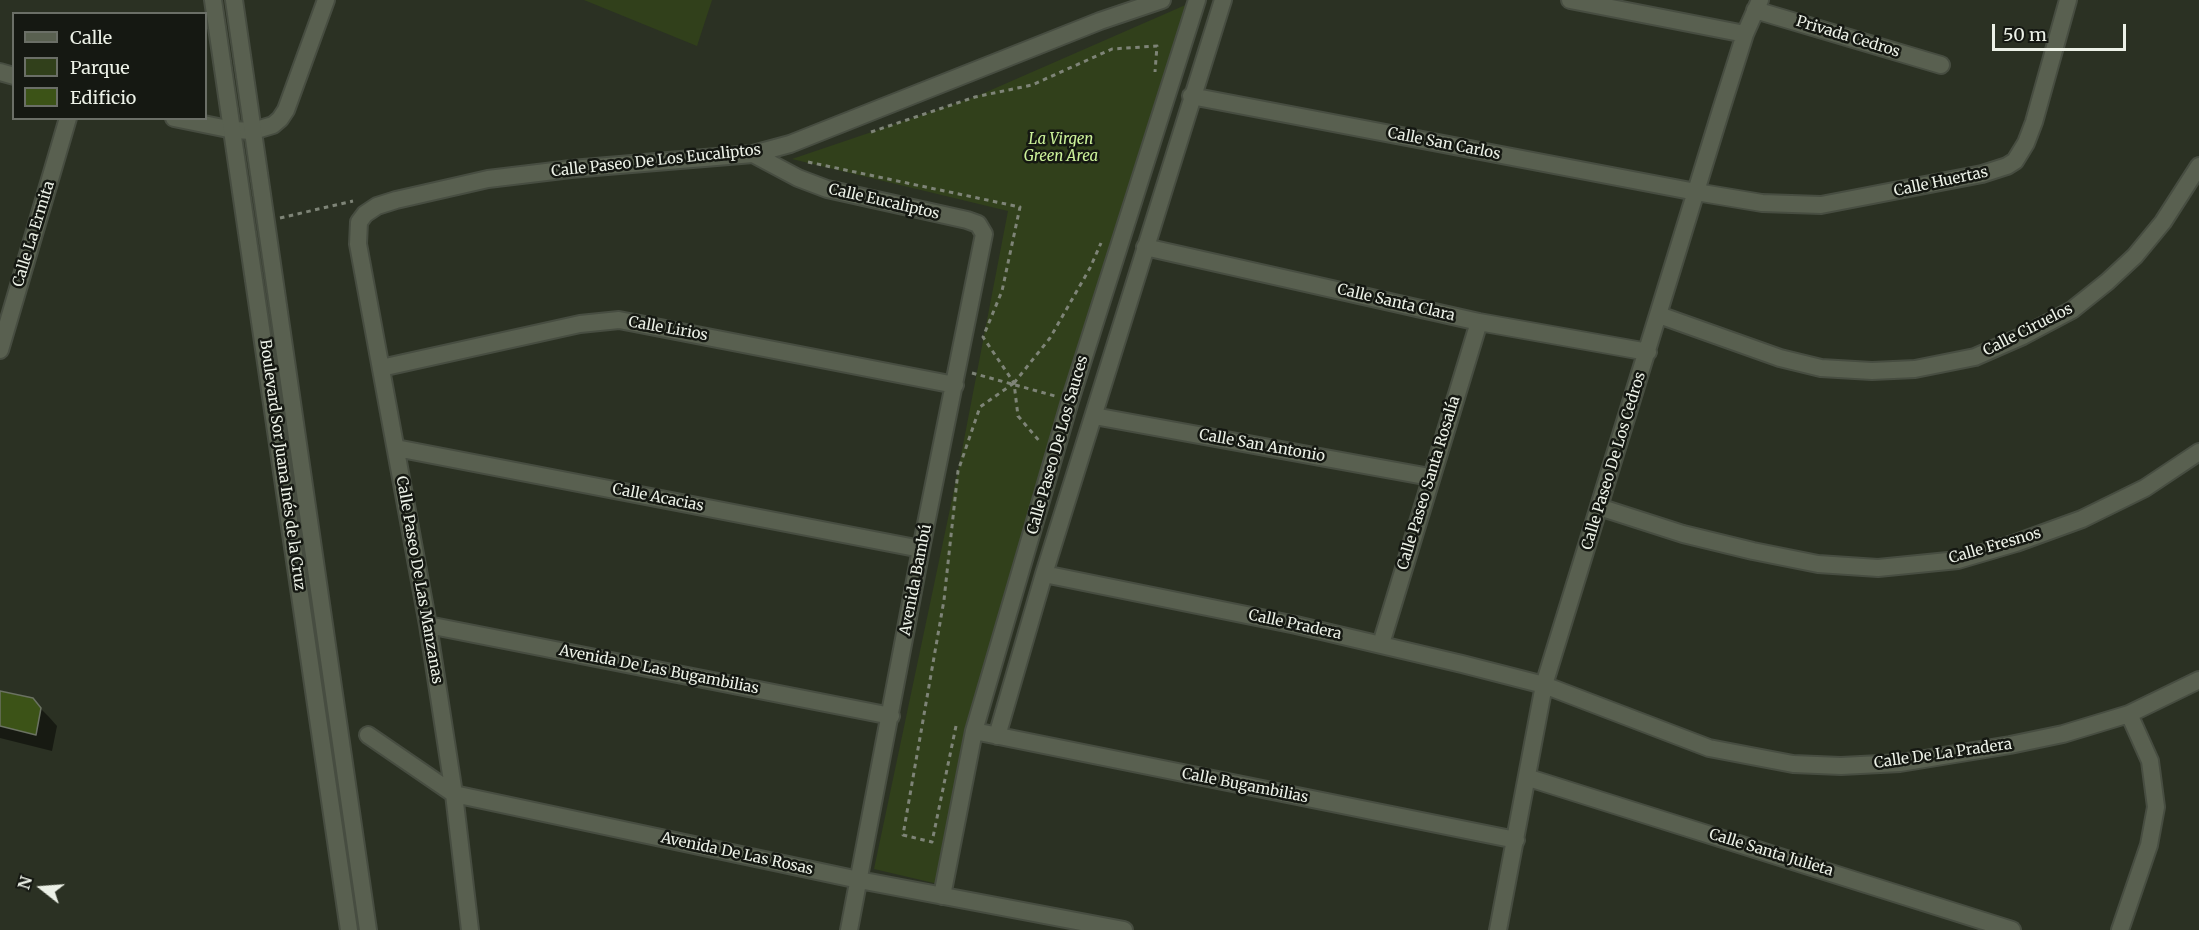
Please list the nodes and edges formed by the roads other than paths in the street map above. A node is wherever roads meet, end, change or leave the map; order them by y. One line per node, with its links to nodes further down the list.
1 (213, 0): 15 (street, Boulevard Sor Juana Inés de la Cruz)
2 (234, 0): 16 (street, Boulevard Sor Juana Inés de la Cruz)
3 (326, 0): 16 (street)
4 (1162, 0): 17 (street, Calle Paseo De Los Eucaliptos)
5 (1197, 0): 42 (street, Calle Paseo De Los Sauces)
6 (1223, 0): 12 (street, Calle Paseo De Los Sauces)
7 (1570, 0): 10 (street)
8 (2068, 0): 19 (street, Calle Huertas)
9 (1758, 5): 10 (street, Calle Paseo De Los Cedros); 11 (street, Privada Cedros)
10 (1746, 34): 19 (street, Calle Paseo De Los Cedros)
11 (1941, 65)
12 (1191, 96): 19 (street, Calle San Carlos); 22 (street, Calle Paseo De Los Sauces)
13 (67, 120): 25 (street, Calle La Ermita)
14 (184, 120): 15 (street)
15 (232, 130): 16 (street); 46 (street, Boulevard Sor Juana Inés de la Cruz)
16 (253, 131): 45 (street, Boulevard Sor Juana Inés de la Cruz)
17 (753, 154): 20 (street, Calle Eucaliptos); 21 (street, Calle Paseo De Los Eucaliptos)
18 (2199, 166): 23 (street, Calle Ciruelos)
19 (1696, 192): 23 (street, Calle Paseo De Los Cedros)
20 (984, 230): 28 (street, Avenida Bambú)
21 (357, 232): 27 (street, Calle Paseo De Las Manzanas)
22 (1145, 246): 24 (street, Calle Santa Clara); 29 (street, Calle Paseo De Los Sauces)
23 (1659, 315): 26 (street, Calle Paseo De Los Cedros)
24 (1479, 322): 26 (street, Calle Santa Clara); 32 (street, Calle Paseo Santa Rosalía)
25 (1, 342)
26 (1648, 352): 33 (street, Calle Paseo De Los Cedros)
27 (381, 368): 28 (street, Calle Lirios); 30 (street, Calle Paseo De Las Manzanas)
28 (957, 378): 34 (street, Avenida Bambú)
29 (1094, 416): 32 (street, Calle San Antonio); 35 (street, Calle Paseo De Los Sauces)
30 (396, 448): 34 (street, Calle Acacias); 36 (street, Calle Paseo De Las Manzanas)
31 (2199, 452): 33 (street, Calle Fresnos)
32 (1430, 477): 37 (street, Calle Paseo Santa Rosalía)
33 (1599, 507): 39 (street, Calle Paseo De Los Cedros)
34 (921, 549): 41 (street, Avenida Bambú)
35 (1044, 574): 37 (street, Calle Pradera); 44 (street, Calle Paseo De Los Sauces)
36 (428, 625): 41 (street, Avenida De Las Bugambilias); 48 (street, Calle Paseo De Las Manzanas)
37 (1381, 644): 39 (street, Calle Pradera)
38 (2199, 680): 40 (street, Calle De La Pradera)
39 (1544, 685): 40 (street, Calle De La Pradera); 47 (street, Calle Paseo De Los Cedros)
40 (2129, 714): 59 (street)
41 (891, 716): 50 (street, Avenida Bambú)
42 (974, 731): 44 (street, Calle Bugambilias); 51 (street, Calle Paseo De Los Sauces)
43 (368, 735): 48 (street, Avenida De Las Rosas)
44 (997, 736): 49 (street, Calle Bugambilias)
45 (341, 741): 46 (street); 53 (street, Boulevard Sor Juana Inés de la Cruz)
46 (322, 745): 52 (street, Boulevard Sor Juana Inés de la Cruz)
47 (1529, 778): 49 (street, Calle Paseo De Los Cedros); 58 (street, Calle Santa Julieta)
48 (454, 794): 50 (street, Avenida De Las Rosas); 54 (street, Calle Paseo De Las Manzanas)
49 (1516, 840): 57 (street, Calle Paseo De Los Cedros)
50 (859, 880): 51 (street, Avenida De Las Rosas); 55 (street, Avenida Bambú)
51 (942, 896): 56 (street, Avenida De Las Rosas)
52 (349, 930)
53 (368, 930)
54 (470, 930)
55 (849, 930)
56 (1124, 930)
57 (1498, 930)
58 (2012, 930)
59 (2120, 930)

